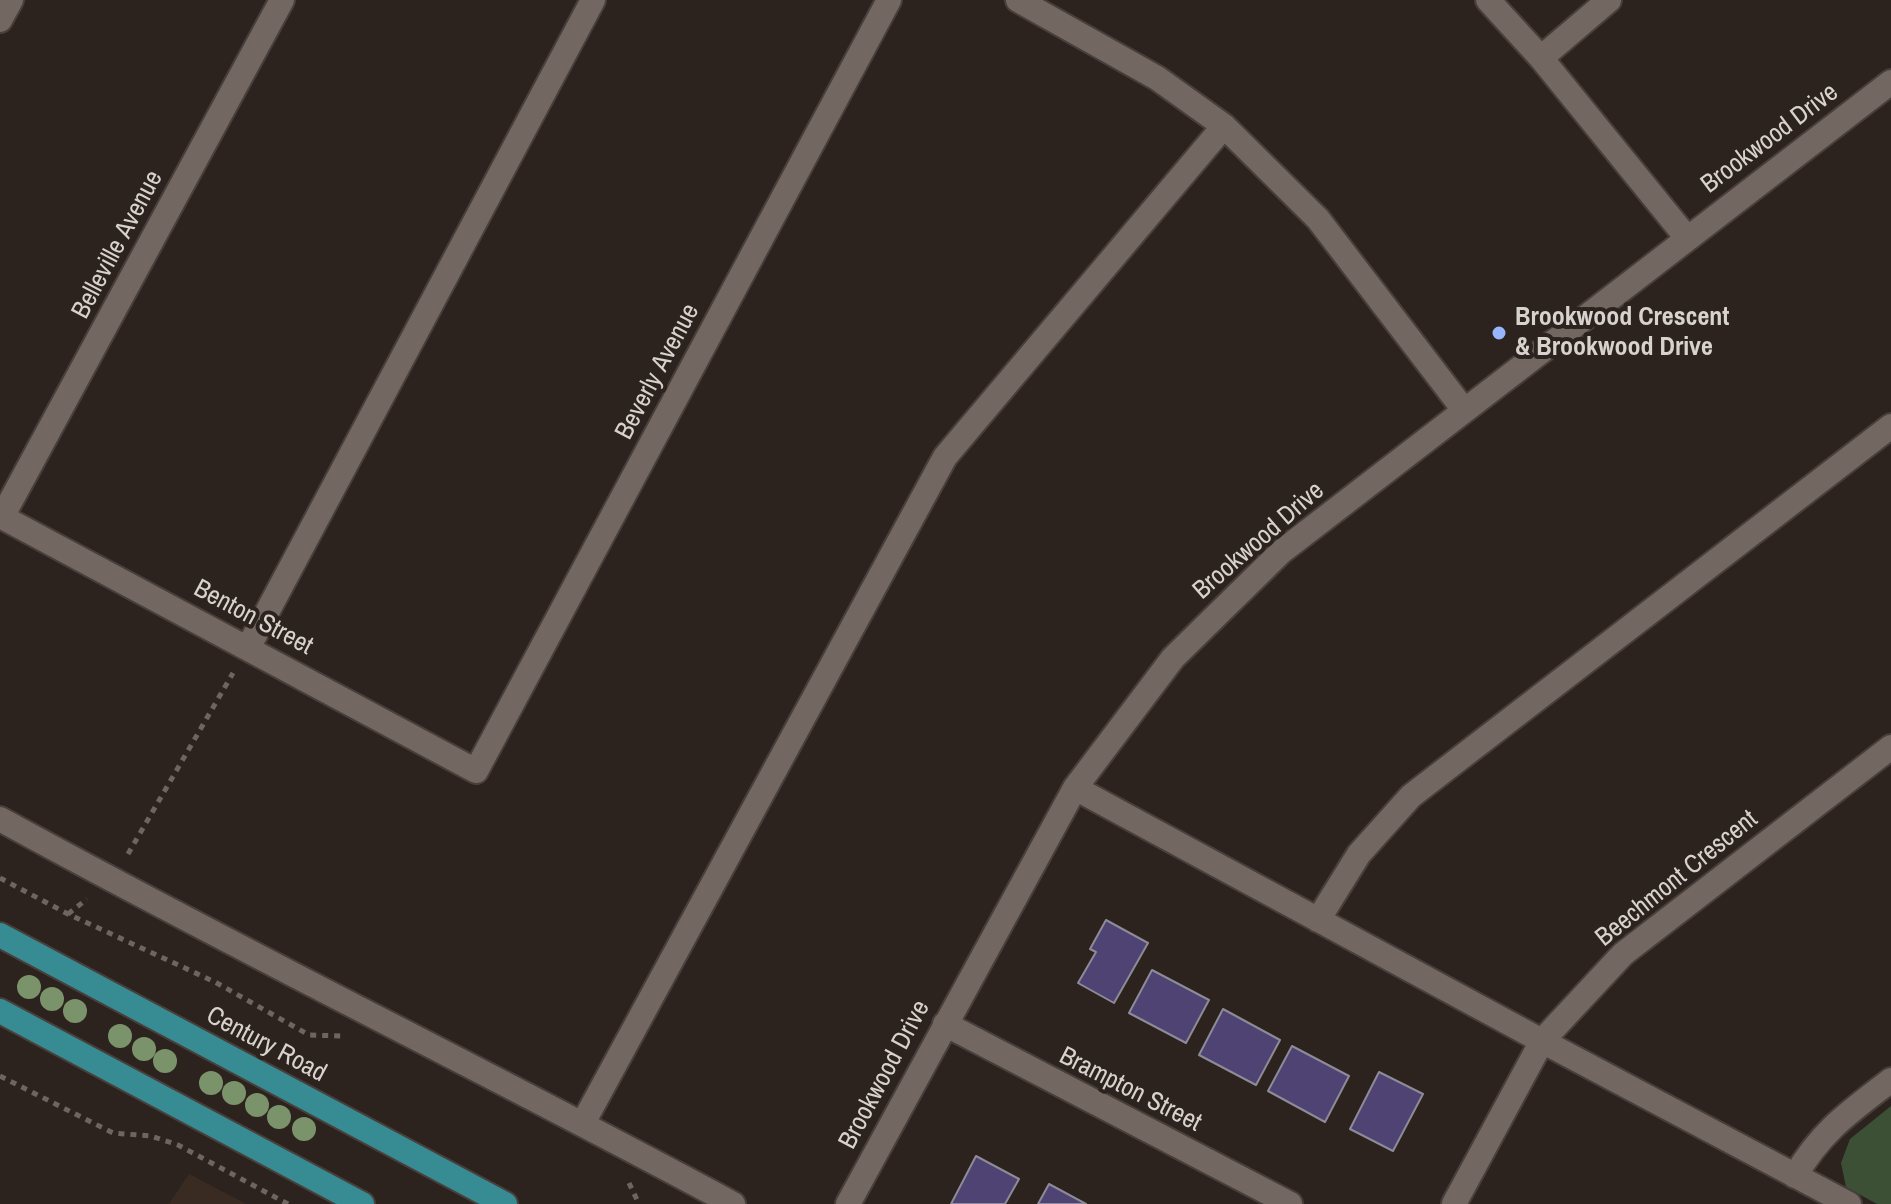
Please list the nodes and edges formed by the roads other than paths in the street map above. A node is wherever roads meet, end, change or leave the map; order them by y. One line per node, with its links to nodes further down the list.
1 (11, 0): 8 (street)
2 (282, 0): 15 (street, Belleville Avenue)
3 (593, 0): 16 (street)
4 (889, 0): 18 (street, Beverly Avenue)
5 (1018, 0): 11 (street)
6 (1488, 0): 9 (street)
7 (1609, 0): 9 (street)
8 (0, 20)
9 (1541, 58): 12 (street)
10 (1891, 82): 12 (street, Brookwood Drive)
11 (1224, 126): 13 (street); 27 (street)
12 (1687, 238): 13 (street, Brookwood Drive)
13 (1464, 410): 19 (street, Brookwood Drive)
14 (1891, 426): 21 (street)
15 (2, 517): 16 (street, Benton Street)
16 (248, 648): 18 (street, Benton Street)
17 (1891, 747): 25 (street, Beechmont Crescent)
18 (476, 771)
19 (1075, 788): 21 (street); 24 (street, Brookwood Drive)
20 (0, 819): 27 (street)
21 (1318, 920): 25 (street)
22 (0, 935): 30 (main road, Century Road)
23 (0, 1011): 29 (main road)
24 (945, 1024): 32 (street, Brookwood Drive); 33 (street, Brampton Street)
25 (1542, 1041): 28 (street); 34 (street, Beechmont Crescent)
26 (1891, 1080): 28 (street)
27 (583, 1123): 31 (street)
28 (1795, 1176): 35 (street)
29 (351, 1202)
30 (505, 1204)
31 (733, 1204)
32 (848, 1204)
33 (1290, 1204)
34 (1454, 1204)
35 (1849, 1204)

